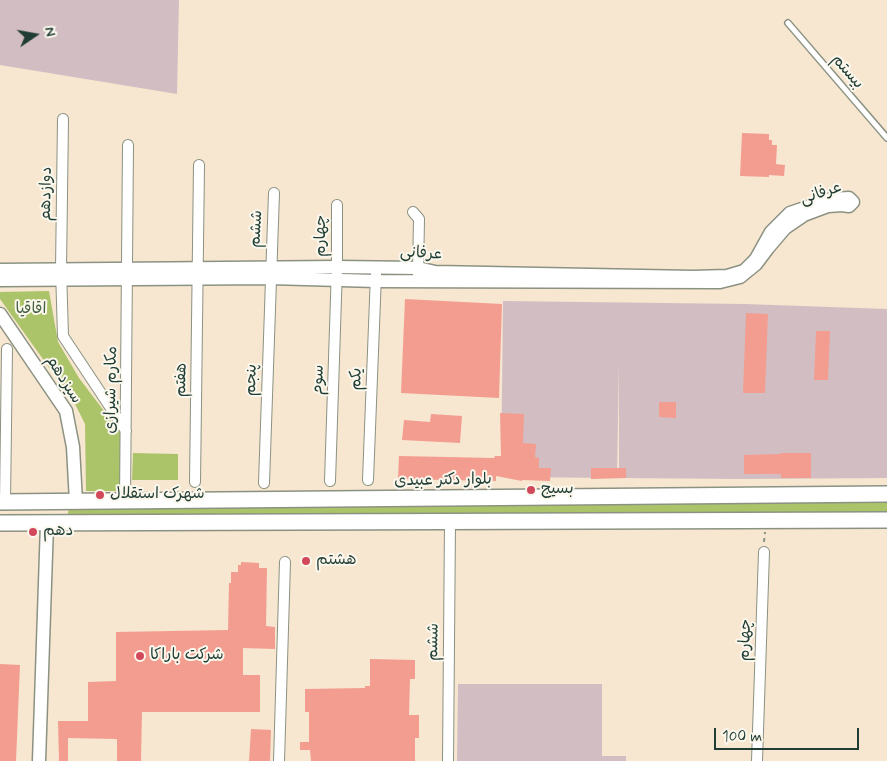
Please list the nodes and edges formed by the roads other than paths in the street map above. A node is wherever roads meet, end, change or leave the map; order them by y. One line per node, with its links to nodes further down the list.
1 (788, 23): 3 (lane, بیستم)
2 (63, 120): 14 (street, دوازدهم)
3 (887, 138)
4 (128, 144): 10 (street)
5 (199, 165): 11 (street)
6 (274, 193): 12 (street, ششم)
7 (337, 205): 13 (street, چهارم)
8 (413, 212): 16 (street)
9 (0, 270): 14 (street, عرفانی)
10 (128, 273): 11 (street, عرفانی); 14 (street, عرفانی); 20 (street, مکارم شیرازی)
11 (198, 273): 12 (street, عرفانی); 23 (street, هفتم)
12 (270, 273): 13 (street, عرفانی); 24 (street, پنجم)
13 (337, 273): 15 (street, عرفانی); 22 (street, سوم)
14 (61, 274): 17 (street, عرفانی); 20 (street, دوازدهم)
15 (376, 274): 16 (street, عرفانی); 21 (street, یکم)
16 (418, 274): 16 (street, عرفانی)
17 (0, 280)
18 (0, 314): 29 (street, سیزدهم)
19 (7, 349): 27 (street)
20 (126, 431): 26 (street, مکارم شیرازی)
21 (368, 480)
22 (330, 481)
23 (195, 482)
24 (264, 482)
25 (887, 494): 26 (main road, بلوار دکتر عبیدی)
26 (125, 501): 29 (main road, بلوار دکتر عبیدی)
27 (3, 502): 28 (main road, بلوار دکتر عبیدی)
28 (48, 502): 29 (main road, بلوار دکتر عبیدی); 33 (main road)
29 (76, 502)
30 (887, 520): 32 (main road)
31 (0, 523): 33 (main road)
32 (450, 523): 33 (main road); 38 (street, ششم)
33 (47, 524): 36 (street)
34 (764, 552): 39 (street, چهارم)
35 (285, 562): 37 (street)
36 (39, 761)
37 (278, 761)
38 (448, 761)
39 (757, 761)

